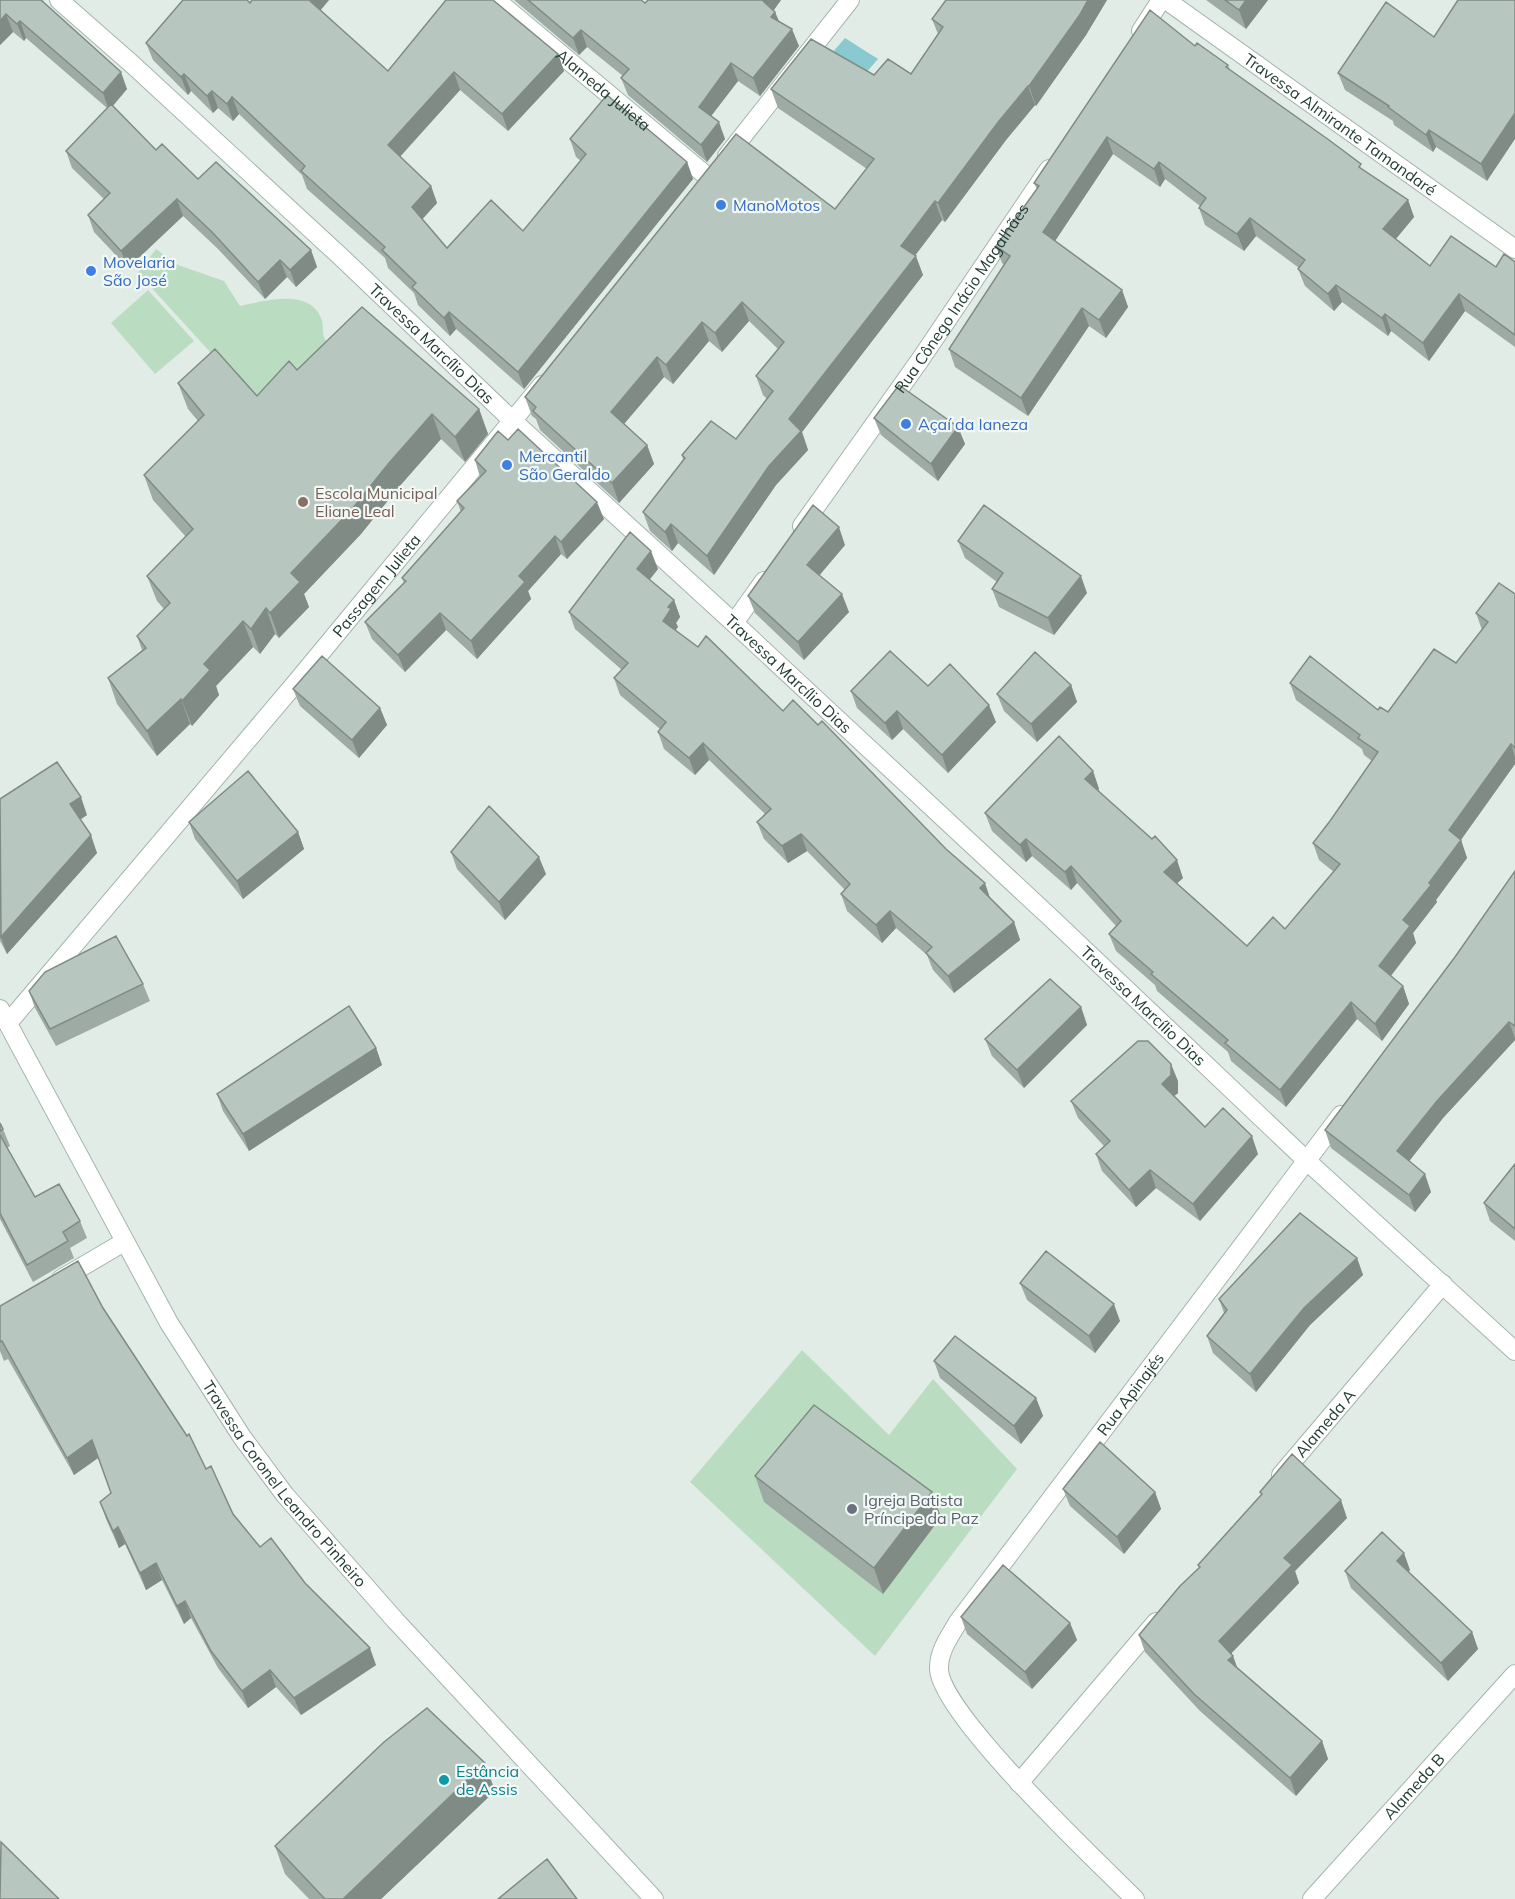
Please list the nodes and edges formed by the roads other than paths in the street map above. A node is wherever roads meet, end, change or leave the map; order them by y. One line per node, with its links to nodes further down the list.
1 (59, 0): 9 (street, Travessa Marcílio Dias)
2 (496, 0): 3 (street, Alameda Julieta)
3 (850, 0)
4 (1163, 0): 5 (street); 7 (street, Travessa Almirante Tamandaré)
5 (1129, 49)
6 (1058, 156): 10 (street, Rua Cônego Inácio Magalhães)
7 (1515, 249)
8 (551, 374): 9 (street, Passagem Julieta)
9 (513, 421): 12 (street, Travessa Marcílio Dias); 13 (street, Passagem Julieta)
10 (789, 545)
11 (775, 564): 12 (street)
12 (734, 623): 15 (street, Travessa Marcílio Dias)
13 (4, 1016): 16 (street, Travessa Coronel Leandro Pinheiro)
14 (1348, 1105): 15 (street, Rua Apinajés)
15 (1307, 1161): 17 (street, Travessa Marcílio Dias); 23 (street, Rua Apinajés)
16 (124, 1242): 18 (street); 24 (street, Travessa Coronel Leandro Pinheiro)
17 (1443, 1284): 19 (street, Travessa Marcílio Dias); 20 (street, Alameda A)
18 (50, 1285)
19 (1515, 1351)
20 (1274, 1484)
21 (1166, 1611): 23 (street)
22 (1515, 1674): 26 (street, Alameda B)
23 (1019, 1783): 25 (street, Rua Apinajés)
24 (654, 1899)
25 (1135, 1899)
26 (1312, 1899)

